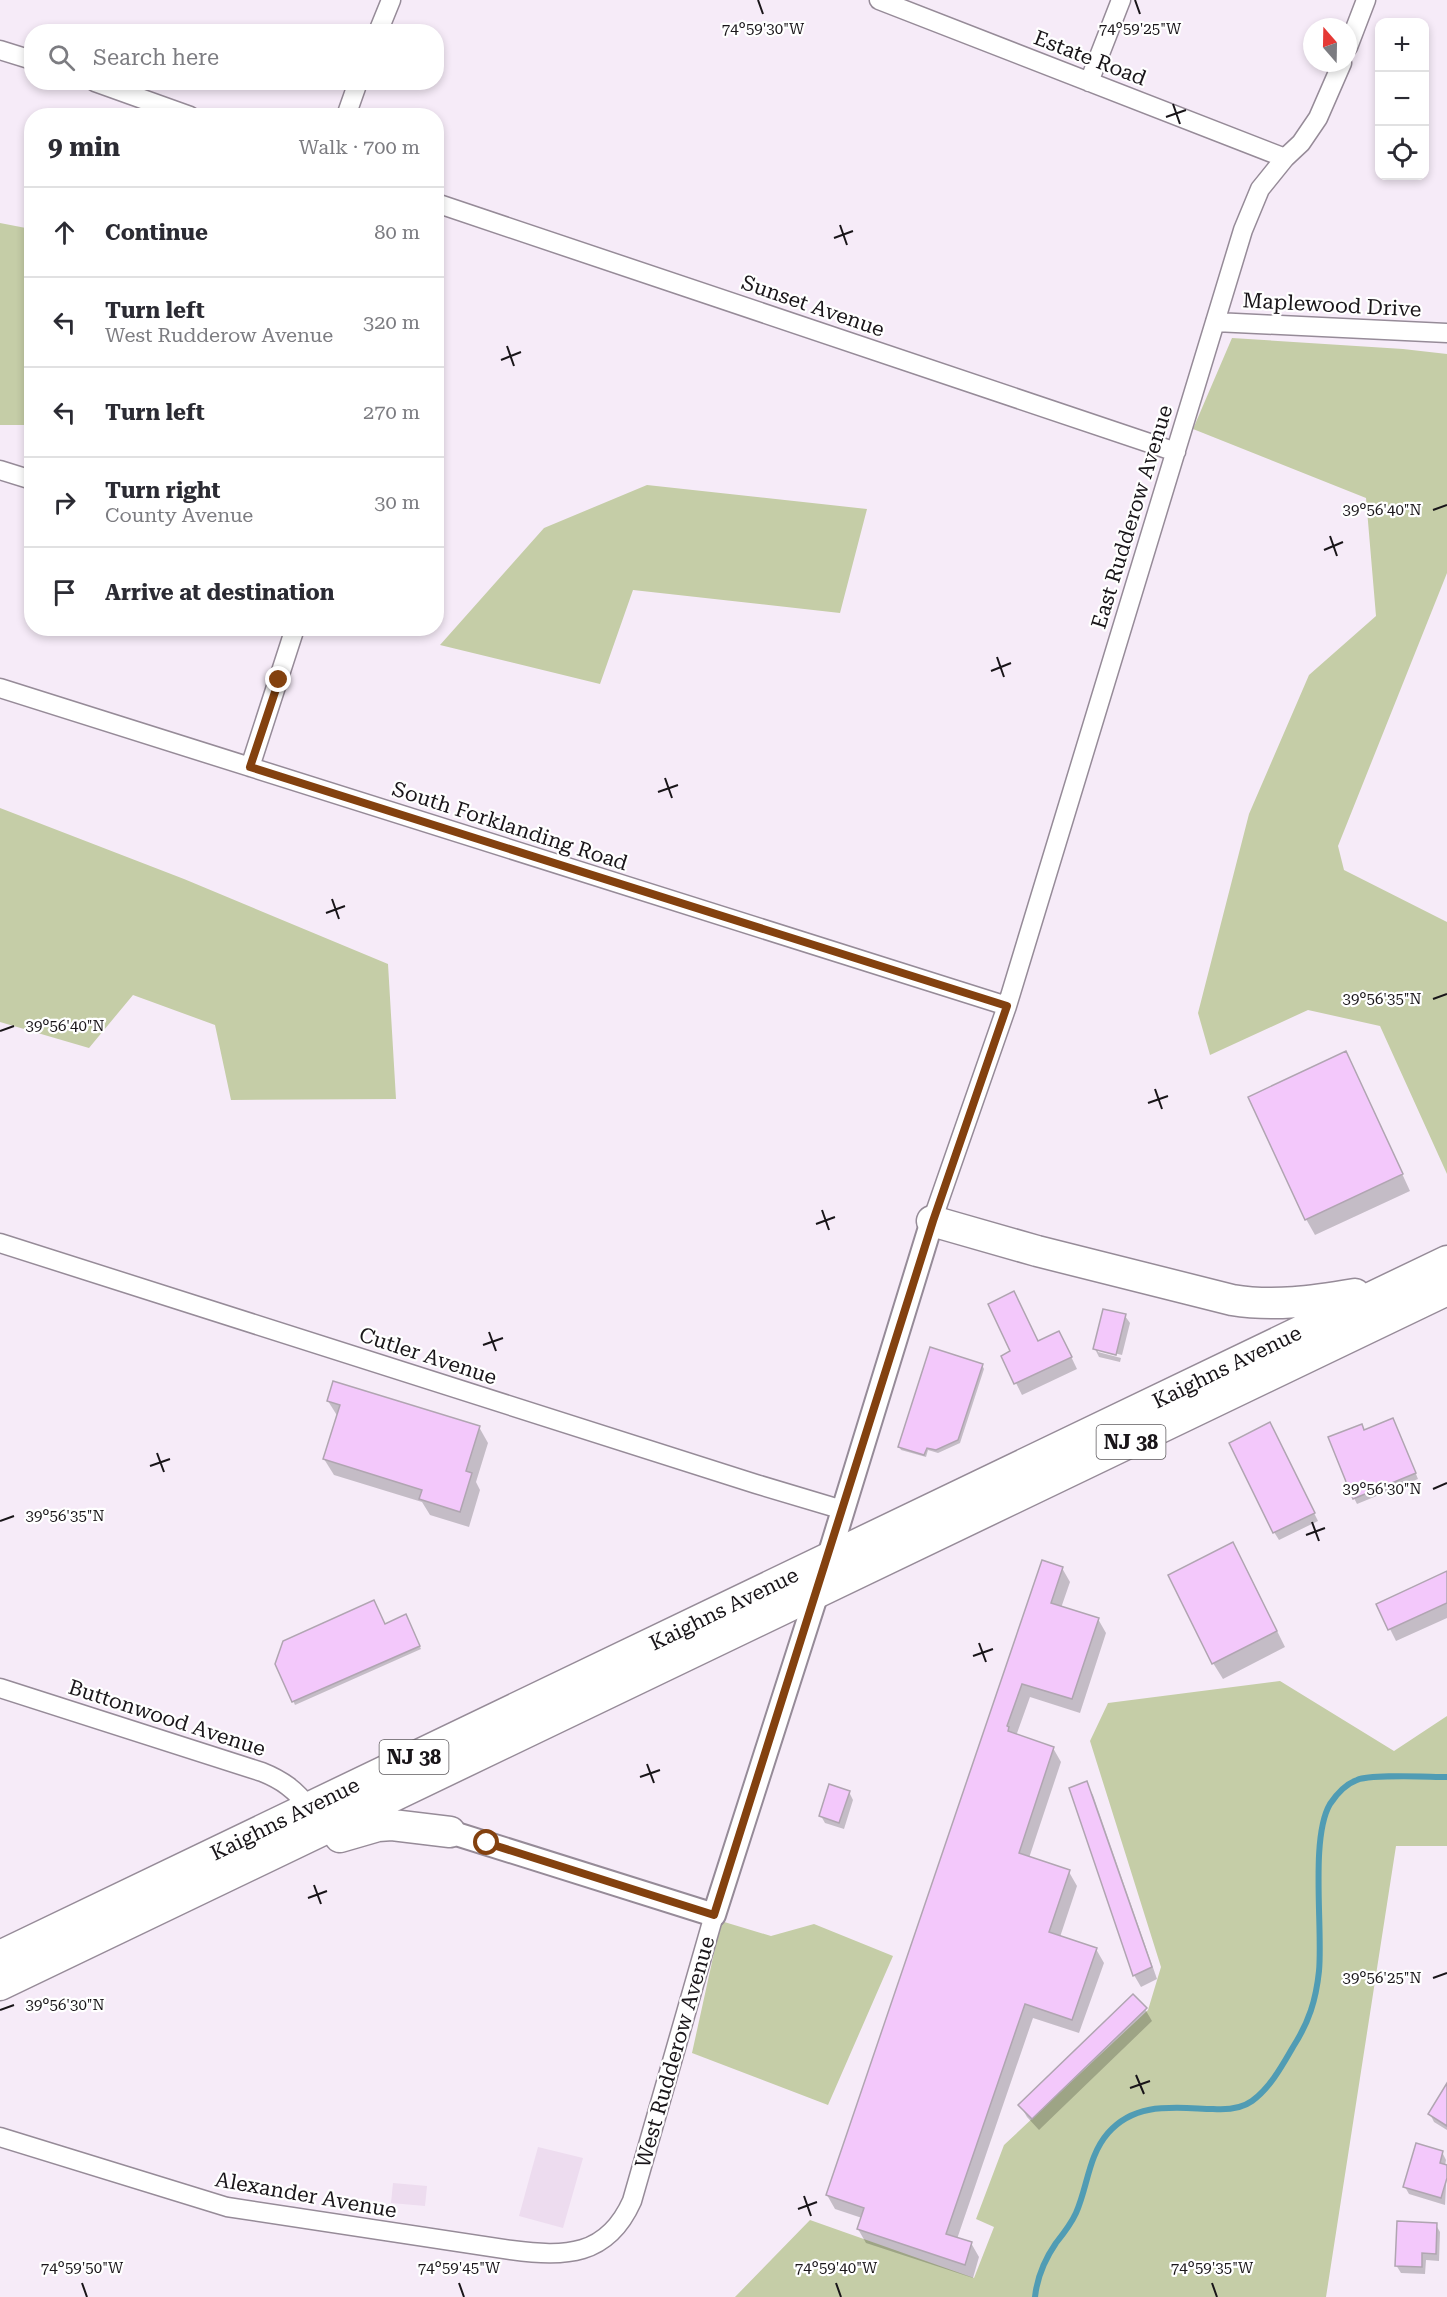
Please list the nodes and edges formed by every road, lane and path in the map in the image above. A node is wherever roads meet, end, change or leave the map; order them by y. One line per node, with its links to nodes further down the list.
1 (391, 0): 5 (street)
2 (879, 0): 10 (street, Estate Road)
3 (1121, 0): 10 (street)
4 (1366, 0): 6 (street)
5 (381, 24)
6 (1357, 24)
7 (0, 50): 8 (street)
8 (24, 58)
9 (1338, 72): 15 (street, East Rudderow Avenue)
10 (1089, 82): 15 (street, Estate Road)
11 (117, 90): 13 (street)
12 (355, 90): 14 (street)
13 (168, 108)
14 (349, 108)
15 (1285, 158): 17 (street, East Rudderow Avenue)
16 (444, 207): 19 (street, Sunset Avenue)
17 (1215, 322): 18 (street, Maplewood Drive); 19 (street, East Rudderow Avenue)
18 (1447, 333)
19 (1176, 452): 25 (street, East Rudderow Avenue)
20 (0, 470): 21 (street)
21 (24, 478)
22 (292, 636): 24 (street)
23 (0, 688): 24 (street, South Forklanding Road)
24 (250, 767): 25 (street, South Forklanding Road)
25 (1007, 1006): 26 (street, West Rudderow Avenue)
26 (933, 1221): 29 (highway); 31 (street, West Rudderow Avenue)
27 (0, 1243): 31 (street, Cutler Avenue)
28 (1447, 1261): 29 (highway, Kaighns Avenue / NJ 38)
29 (1388, 1289): 32 (highway, Kaighns Avenue / NJ 38)
30 (1447, 1290): 33 (highway, Kaighns Avenue / NJ 38)
31 (843, 1509): 32 (street, West Rudderow Avenue)
32 (828, 1559): 33 (street, West Rudderow Avenue); 35 (highway, Kaighns Avenue / NJ 38)
33 (816, 1594): 37 (highway, Kaighns Avenue / NJ 38); 38 (street, West Rudderow Avenue)
34 (0, 1688): 35 (street, Buttonwood Avenue)
35 (309, 1808): 39 (highway, Kaighns Avenue / NJ 38)
36 (450, 1832): 37 (highway); 38 (street)
37 (254, 1863): 40 (highway, Kaighns Avenue / NJ 38)
38 (714, 1915): 42 (street, West Rudderow Avenue)
39 (0, 1956)
40 (0, 1985)
41 (0, 2137): 42 (street, Alexander Avenue)
42 (607, 2235)

